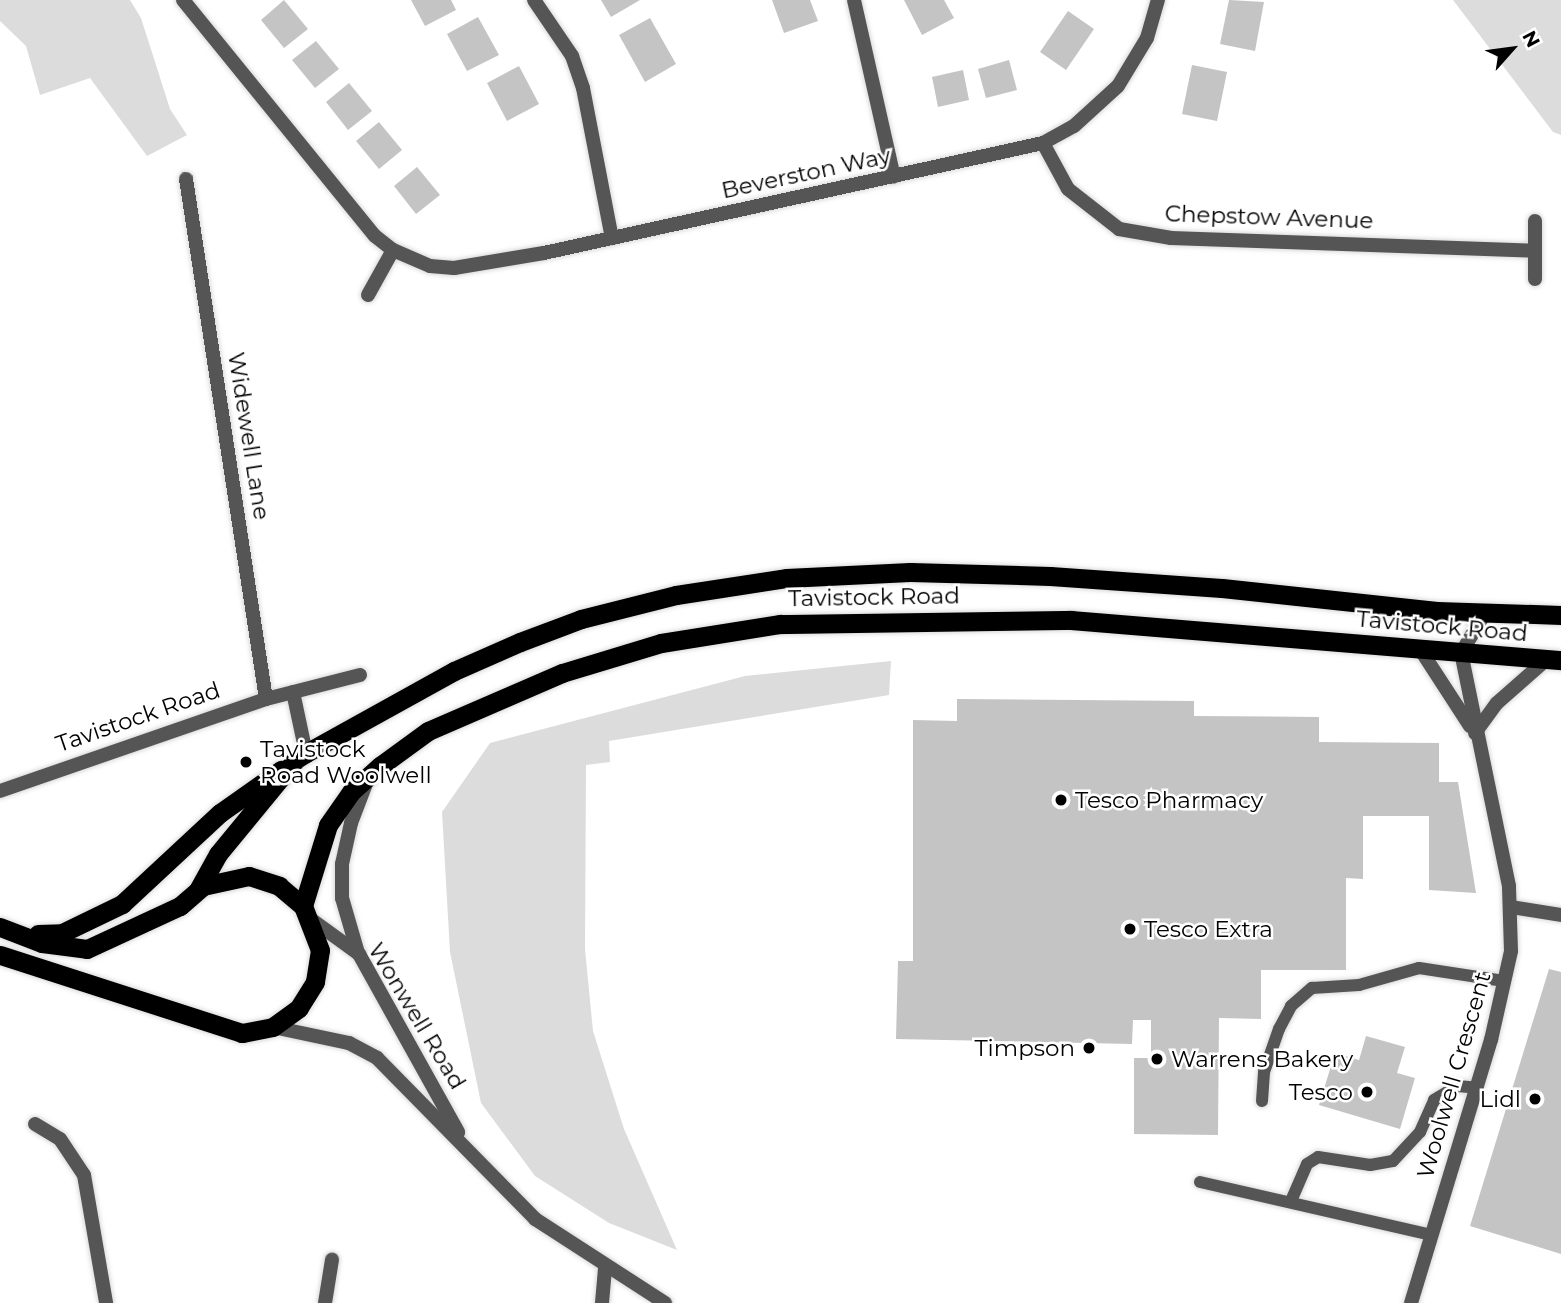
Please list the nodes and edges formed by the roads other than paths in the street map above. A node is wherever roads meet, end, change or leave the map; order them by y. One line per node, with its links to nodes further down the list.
1 (183, 0): 10 (street, Beverston Way)
2 (534, 0): 9 (street)
3 (854, 0): 6 (street)
4 (1158, 0): 5 (street, Beverston Way)
5 (1044, 143): 6 (street, Beverston Way); 11 (street, Chepstow Avenue)
6 (894, 177): 9 (street, Beverston Way)
7 (186, 179): 21 (street, Widewell Lane)
8 (1535, 221): 11 (street)
9 (612, 237): 10 (street, Beverston Way)
10 (393, 250): 13 (street)
11 (1535, 251): 12 (street)
12 (1535, 279)
13 (368, 295)
14 (1485, 613): 15 (highway, Tavistock Road); 17 (street); 23 (highway, Tavistock Road)
15 (1561, 615)
16 (1420, 649): 17 (highway, Tavistock Road); 22 (street, Woolwell Crescent); 24 (highway, Tavistock Road)
17 (1461, 653): 18 (highway, Tavistock Road); 22 (street)
18 (1554, 659): 22 (street)
19 (360, 675): 20 (street, Tavistock Road)
20 (293, 692): 21 (street, Tavistock Road); 23 (street)
21 (266, 699): 25 (street, Tavistock Road)
22 (1475, 733): 27 (street, Woolwell Crescent)
23 (301, 756): 26 (highway, Tavistock Road); 31 (highway)
24 (369, 776): 28 (highway, Tavistock Road); 32 (street)
25 (0, 791)
26 (198, 890): 28 (highway); 31 (highway)
27 (1511, 907): 29 (street); 34 (street, Woolwell Crescent)
28 (308, 913): 32 (street, Wonwell Road); 35 (highway)
29 (1561, 915)
30 (0, 927): 31 (highway)
31 (24, 935)
32 (359, 954): 39 (street, Wonwell Road)
33 (0, 955): 35 (highway)
34 (1504, 981): 36 (street, Woolwell Crescent); 37 (lane)
35 (273, 1027): 39 (street, Wonwell Road)
36 (1478, 1088): 41 (lane); 42 (street, Woolwell Crescent)
37 (1262, 1101)
38 (35, 1124): 45 (street)
39 (467, 1149): 44 (street, Wonwell Road)
40 (1200, 1182): 41 (lane)
41 (1291, 1201): 42 (lane)
42 (1431, 1235): 49 (street, Woolwell Crescent)
43 (332, 1260): 46 (street)
44 (605, 1268): 47 (street); 48 (street, Wonwell Road)
45 (106, 1303)
46 (325, 1303)
47 (602, 1303)
48 (665, 1303)
49 (1411, 1303)

